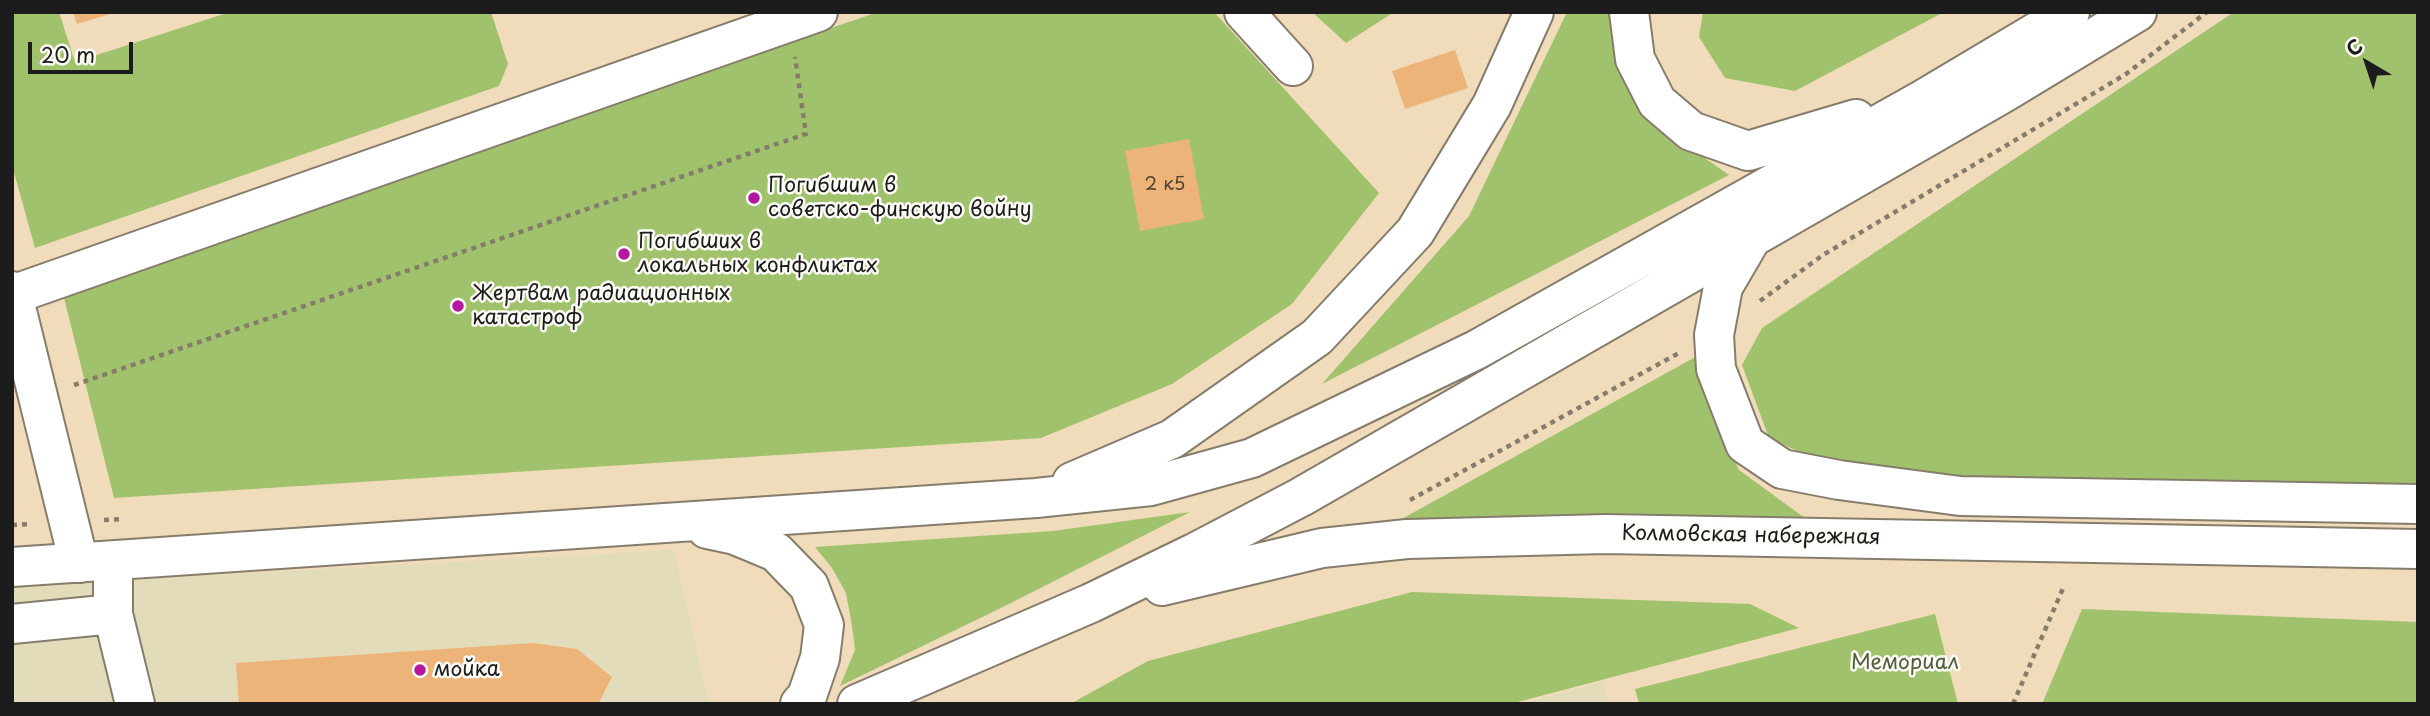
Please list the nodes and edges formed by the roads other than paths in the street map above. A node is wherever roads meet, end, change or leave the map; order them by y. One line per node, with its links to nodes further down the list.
1 (1244, 12): 7 (main road)
2 (1534, 12): 11 (main road)
3 (1629, 12): 8 (main road)
4 (2070, 12): 8 (main road)
5 (2137, 12): 9 (main road)
6 (799, 16): 10 (main road)
7 (1293, 66)
8 (1922, 100): 11 (main road)
9 (1751, 239): 12 (main road); 17 (main road)
10 (13, 294): 15 (main road)
11 (1036, 498): 13 (main road)
12 (2418, 505)
13 (682, 523): 15 (main road); 21 (main road)
14 (2418, 549): 17 (main road, Колмовская набережная)
15 (96, 562): 16 (main road); 18 (main road)
16 (12, 567)
17 (1091, 603): 22 (main road)
18 (113, 614): 19 (main road); 20 (main road)
19 (12, 624)
20 (135, 704)
21 (800, 704)
22 (857, 704)

